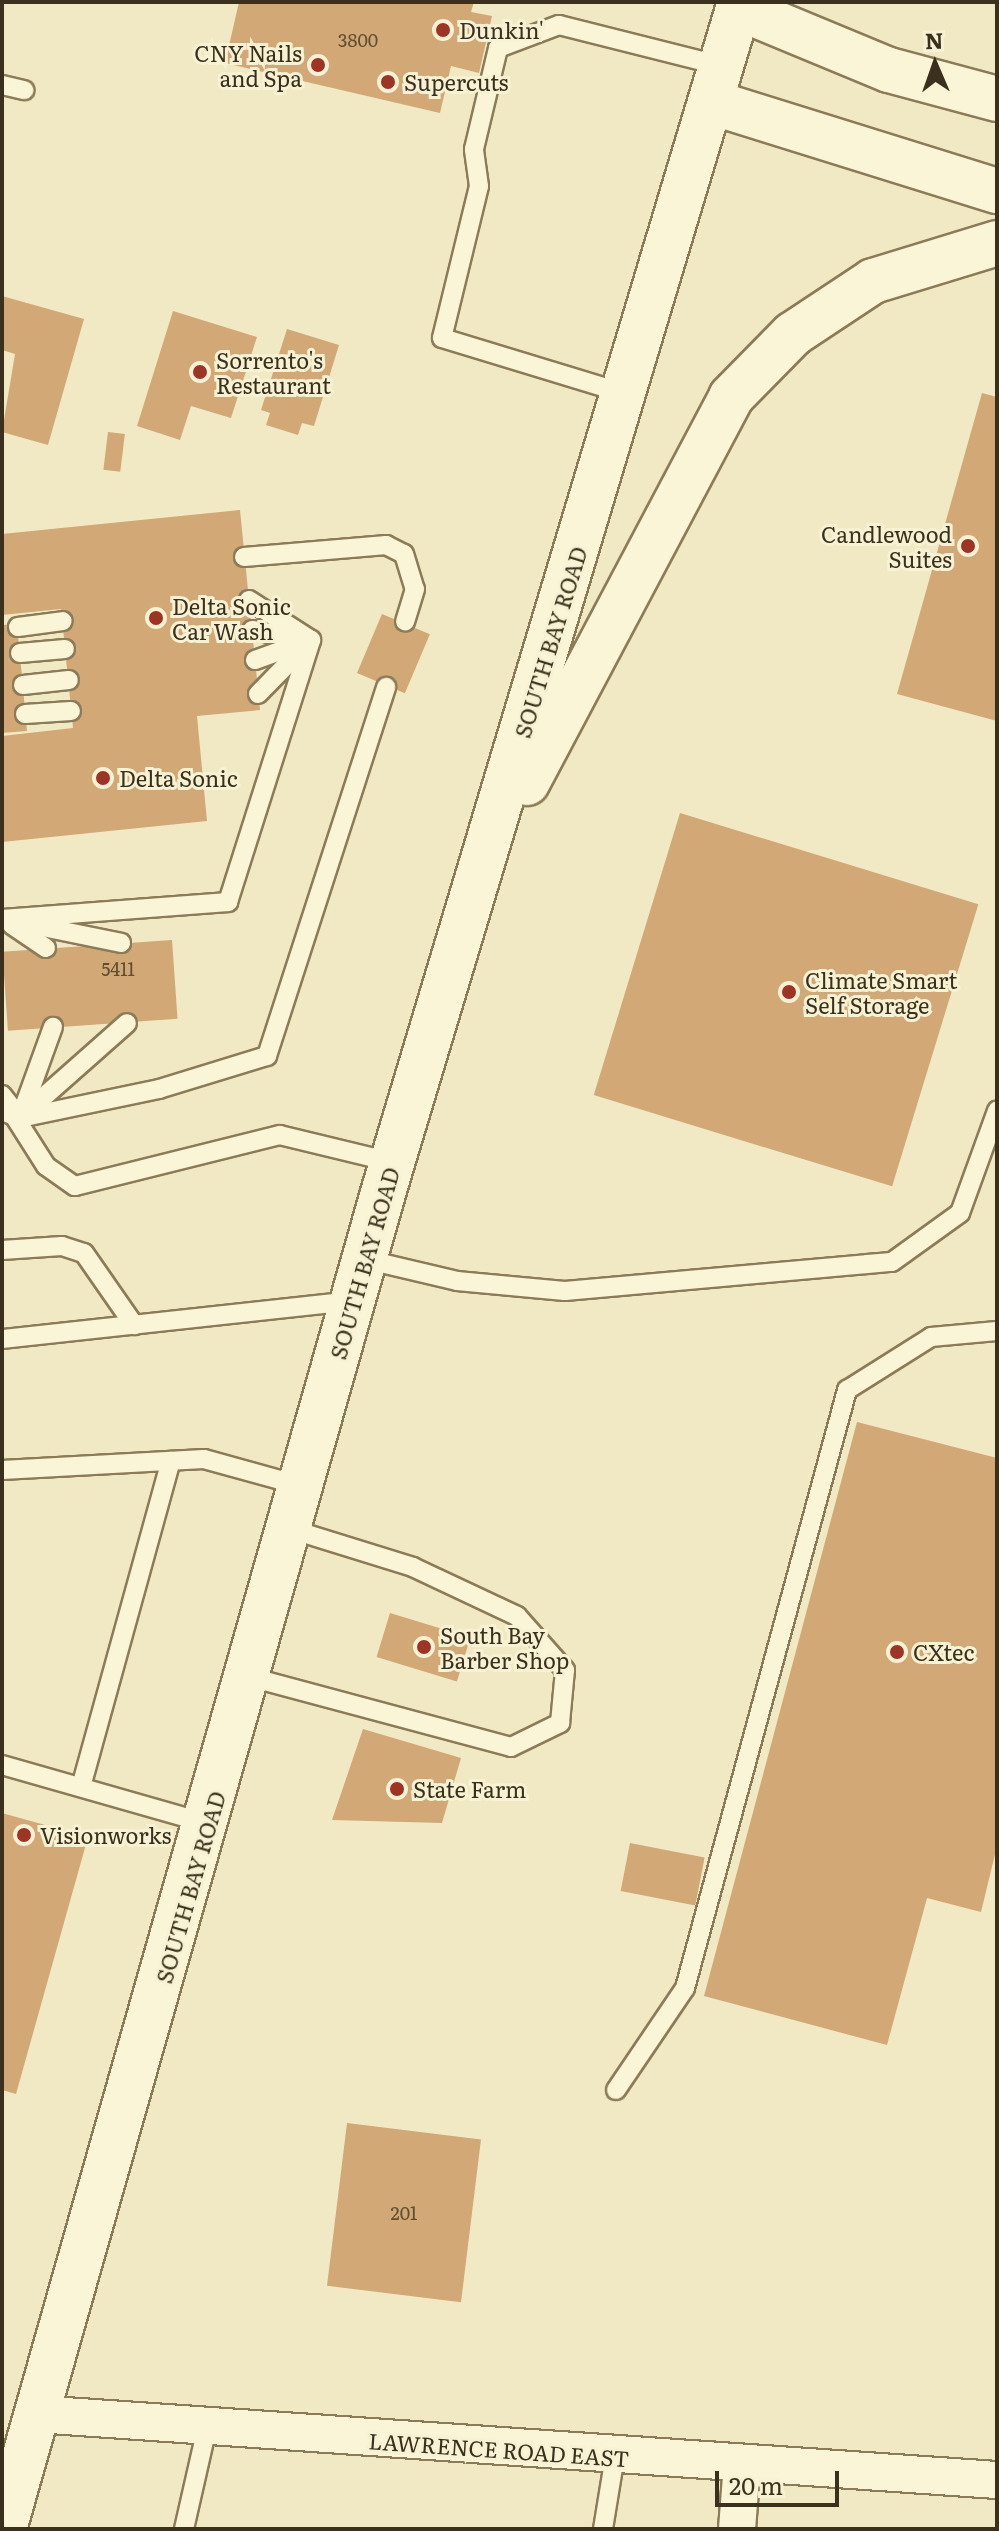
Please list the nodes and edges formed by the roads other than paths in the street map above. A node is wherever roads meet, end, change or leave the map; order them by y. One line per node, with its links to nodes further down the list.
1 (740, 5): 2 (main road, SOUTH BAY ROAD); 5 (main road)
2 (717, 84): 6 (main road); 8 (main road, SOUTH BAY ROAD); 8 (lane)
3 (2, 85): 4 (lane)
4 (24, 90)
5 (997, 99)
6 (997, 191)
7 (997, 243): 25 (main road)
8 (626, 394): 25 (main road, SOUTH BAY ROAD)
9 (244, 557): 12 (lane)
10 (249, 600): 15 (lane)
11 (63, 621): 13 (lane)
12 (405, 621)
13 (18, 627)
14 (252, 630): 15 (lane)
15 (311, 640): 18 (lane); 22 (lane); 26 (lane)
16 (65, 649): 17 (lane)
17 (20, 653)
18 (255, 660)
19 (69, 680): 20 (lane)
20 (23, 685)
21 (386, 687): 34 (lane)
22 (258, 694)
23 (71, 711): 24 (lane)
24 (25, 714)
25 (475, 884): 35 (main road, SOUTH BAY ROAD)
26 (2, 919): 27 (lane); 28 (lane)
27 (121, 943)
28 (46, 948)
29 (127, 1023): 34 (lane)
30 (53, 1027): 34 (lane)
31 (2, 1095): 34 (lane)
32 (2, 1105): 34 (lane)
33 (997, 1111): 37 (lane)
34 (11, 1114): 35 (lane)
35 (392, 1162): 37 (main road, SOUTH BAY ROAD)
36 (2, 1250): 39 (lane)
37 (364, 1259): 38 (main road, SOUTH BAY ROAD)
38 (353, 1301): 39 (lane); 44 (main road, SOUTH BAY ROAD)
39 (134, 1325): 41 (lane)
40 (997, 1331): 50 (lane)
41 (2, 1339)
42 (171, 1461): 43 (lane); 44 (lane); 48 (lane)
43 (2, 1470)
44 (302, 1486): 45 (main road, SOUTH BAY ROAD)
45 (290, 1529): 46 (main road, SOUTH BAY ROAD); 46 (lane)
46 (250, 1677): 49 (main road, SOUTH BAY ROAD)
47 (2, 1765): 48 (lane)
48 (81, 1787): 49 (lane)
49 (209, 1823): 51 (main road, SOUTH BAY ROAD)
50 (616, 2090)
51 (19, 2413): 52 (street, LAWRENCE ROAD EAST); 56 (main road, SOUTH BAY ROAD)
52 (207, 2428): 53 (street, LAWRENCE ROAD EAST); 57 (lane)
53 (615, 2456): 54 (street, LAWRENCE ROAD EAST); 58 (lane)
54 (742, 2464): 55 (street, LAWRENCE ROAD EAST); 59 (street)
55 (997, 2480)
56 (4, 2529)
57 (184, 2529)
58 (603, 2529)
59 (737, 2529)

